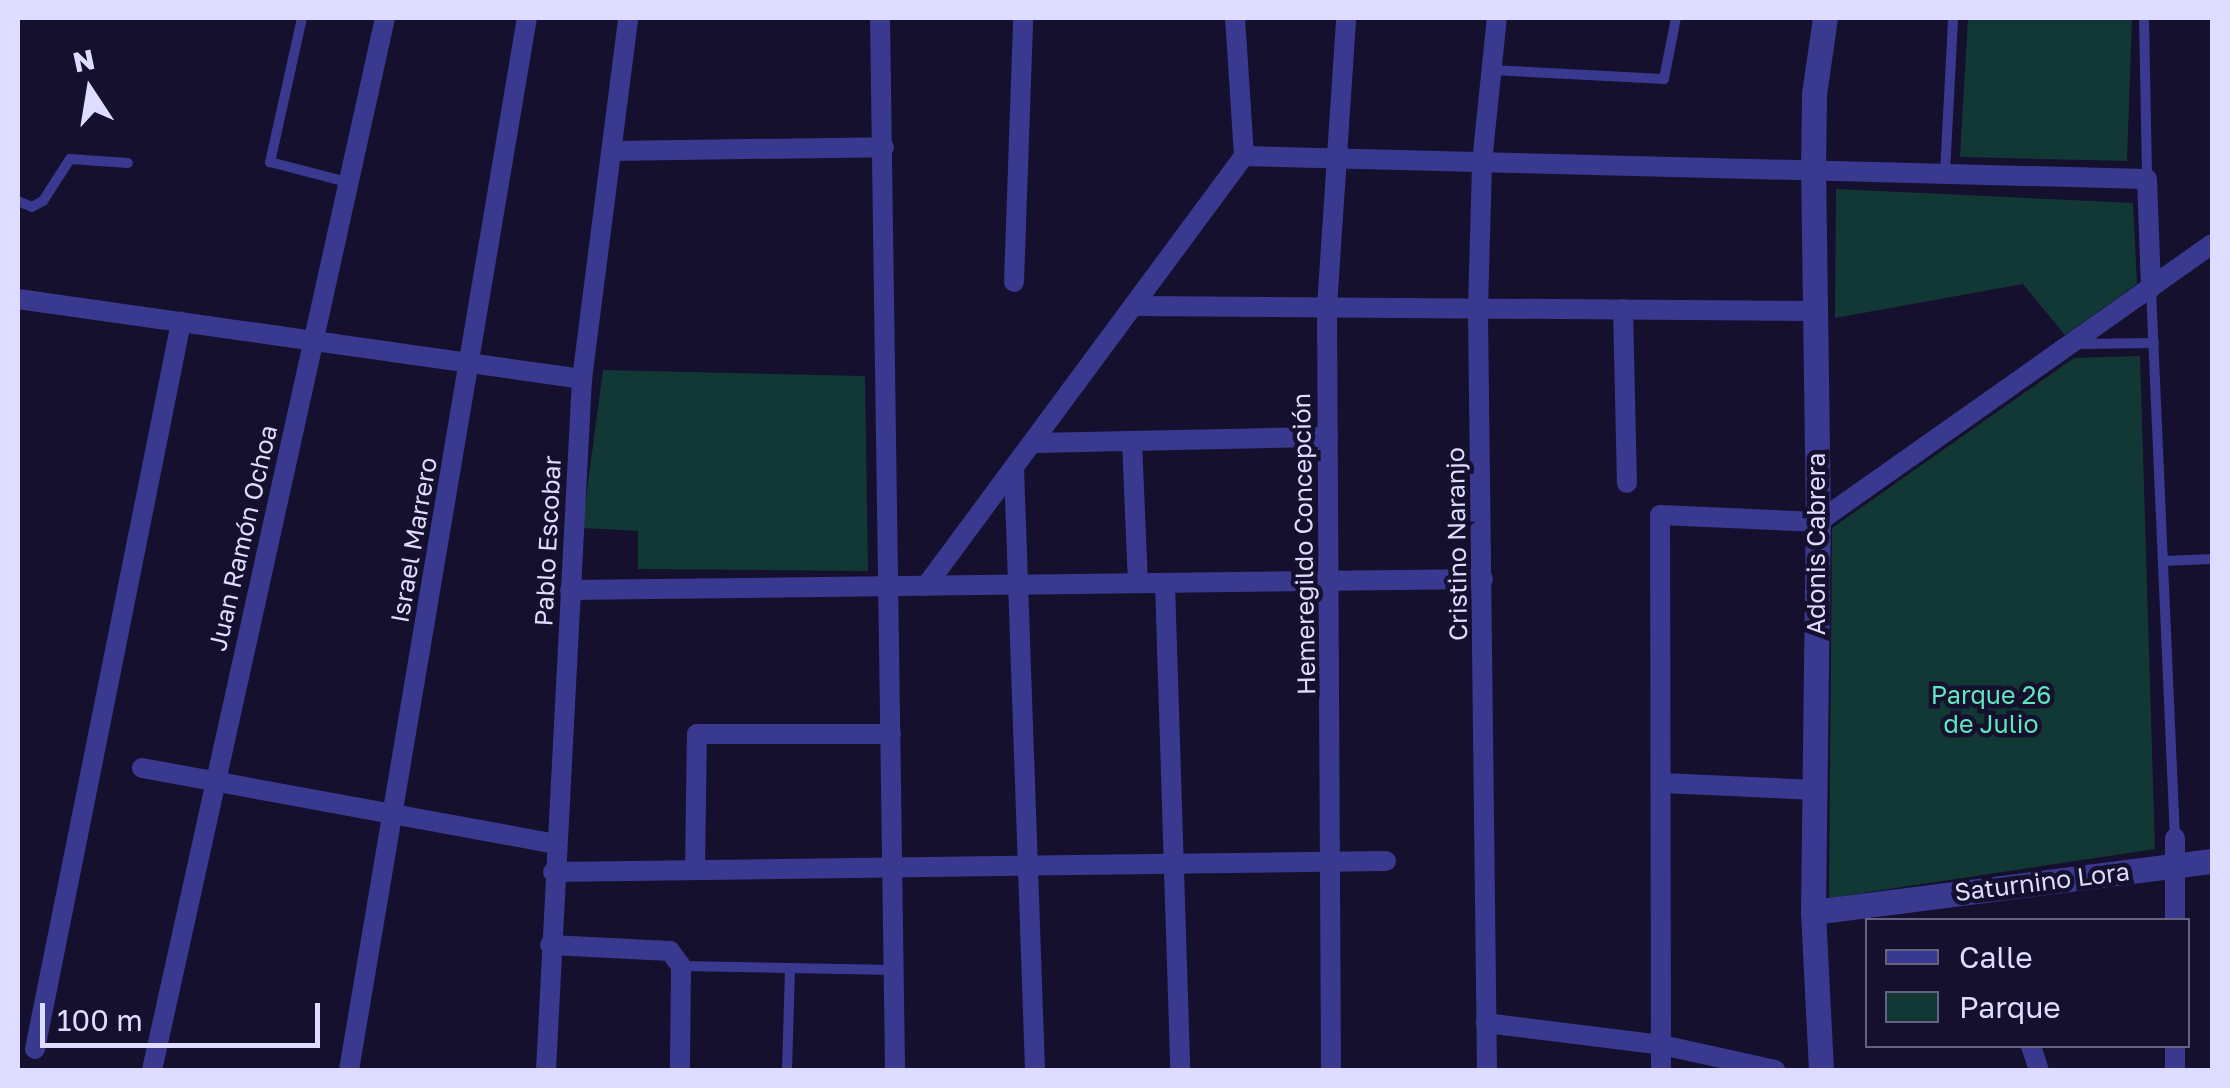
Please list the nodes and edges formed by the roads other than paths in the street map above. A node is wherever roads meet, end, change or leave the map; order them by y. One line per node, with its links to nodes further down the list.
1 (302, 18): 24 (lane)
2 (384, 18): 24 (street, Juan Ramón Ochoa)
3 (526, 18): 39 (street, Israel Marrero)
4 (628, 18): 16 (street, Pablo Escobar)
5 (880, 18): 15 (street)
6 (1024, 18): 27 (street)
7 (1235, 18): 17 (street)
8 (1346, 18): 18 (street, Hemeregildo Concepción)
9 (1497, 18): 14 (street, Cristino Naranjo)
10 (1676, 18): 14 (lane)
11 (1824, 18): 21 (street, Adonis Cabrera)
12 (1953, 18): 22 (lane)
13 (2144, 18): 23 (lane)
14 (1492, 70): 19 (street, Cristino Naranjo)
15 (884, 147): 16 (street); 55 (street)
16 (611, 151): 40 (street, Pablo Escobar)
17 (1244, 156): 18 (street); 30 (street)
18 (1335, 158): 19 (street); 31 (street, Hemeregildo Concepción)
19 (1482, 162): 21 (street); 32 (street, Cristino Naranjo)
20 (128, 163): 25 (lane)
21 (1813, 170): 22 (street); 34 (street, Adonis Cabrera)
22 (1945, 174): 23 (street)
23 (2148, 178): 28 (street)
24 (347, 182): 36 (street, Juan Ramón Ochoa)
25 (18, 201)
26 (2212, 244): 28 (street)
27 (1014, 282)
28 (2151, 288): 37 (lane); 38 (street)
29 (18, 299): 35 (street)
30 (1133, 306): 31 (street); 43 (street)
31 (1327, 307): 32 (street); 41 (street, Hemeregildo Concepción)
32 (1478, 308): 33 (street); 49 (street, Cristino Naranjo)
33 (1623, 309): 34 (street); 45 (street)
34 (1813, 310): 46 (street, Adonis Cabrera)
35 (181, 322): 36 (street); 82 (street)
36 (314, 341): 39 (street); 59 (street, Juan Ramón Ochoa)
37 (2154, 343): 38 (lane); 48 (lane)
38 (2076, 344): 46 (street)
39 (470, 363): 40 (street); 62 (street, Israel Marrero)
40 (582, 379): 56 (street, Pablo Escobar)
41 (1328, 437): 42 (street); 50 (street, Hemeregildo Concepción)
42 (1132, 441): 43 (street); 52 (street)
43 (1034, 443): 44 (street)
44 (1014, 468): 53 (street); 54 (street)
45 (1627, 483)
46 (1818, 522): 60 (street); 61 (street, Adonis Cabrera)
47 (2212, 558): 48 (lane)
48 (2164, 561): 63 (lane)
49 (1482, 578): 50 (street); 80 (street, Cristino Naranjo)
50 (1330, 580): 51 (street); 66 (street, Hemeregildo Concepción)
51 (1166, 582): 52 (street); 68 (street)
52 (1138, 583): 53 (street)
53 (1020, 584): 54 (street); 70 (street)
54 (926, 586): 55 (street)
55 (886, 588): 56 (street); 57 (street)
56 (570, 590): 64 (street, Pablo Escobar)
57 (891, 734): 71 (street); 72 (street)
58 (142, 768): 59 (street)
59 (212, 784): 62 (street); 83 (street, Juan Ramón Ochoa)
60 (1662, 784): 61 (street); 81 (street)
61 (1815, 790): 74 (street, Adonis Cabrera)
62 (390, 818): 64 (street); 84 (street, Israel Marrero)
63 (2174, 838): 69 (street)
64 (555, 844): 73 (street, Pablo Escobar)
65 (2212, 861): 69 (street, Saturnino Lora)
66 (1332, 862): 67 (street); 68 (street); 91 (street, Hemeregildo Concepción)
67 (1386, 862)
68 (1174, 864): 70 (street); 90 (street)
69 (2176, 865): 74 (street, Saturnino Lora); 75 (street)
70 (1032, 866): 71 (street); 89 (street)
71 (894, 868): 72 (street); 79 (street)
72 (695, 870): 73 (street)
73 (554, 872): 76 (street, Pablo Escobar)
74 (1813, 912): 95 (street, Adonis Cabrera)
75 (2176, 918)
76 (550, 945): 77 (street); 85 (street, Pablo Escobar)
77 (681, 966): 78 (lane); 86 (street)
78 (790, 968): 79 (lane); 87 (lane)
79 (894, 970): 88 (street)
80 (1486, 1023): 81 (street); 92 (street, Cristino Naranjo)
81 (1662, 1045): 93 (street); 94 (street)
82 (35, 1049)
83 (152, 1070)
84 (349, 1070)
85 (546, 1070)
86 (680, 1070)
87 (788, 1070)
88 (896, 1070)
89 (1035, 1070)
90 (1180, 1070)
91 (1331, 1070)
92 (1487, 1070)
93 (1661, 1070)
94 (1775, 1070)
95 (1821, 1070)

